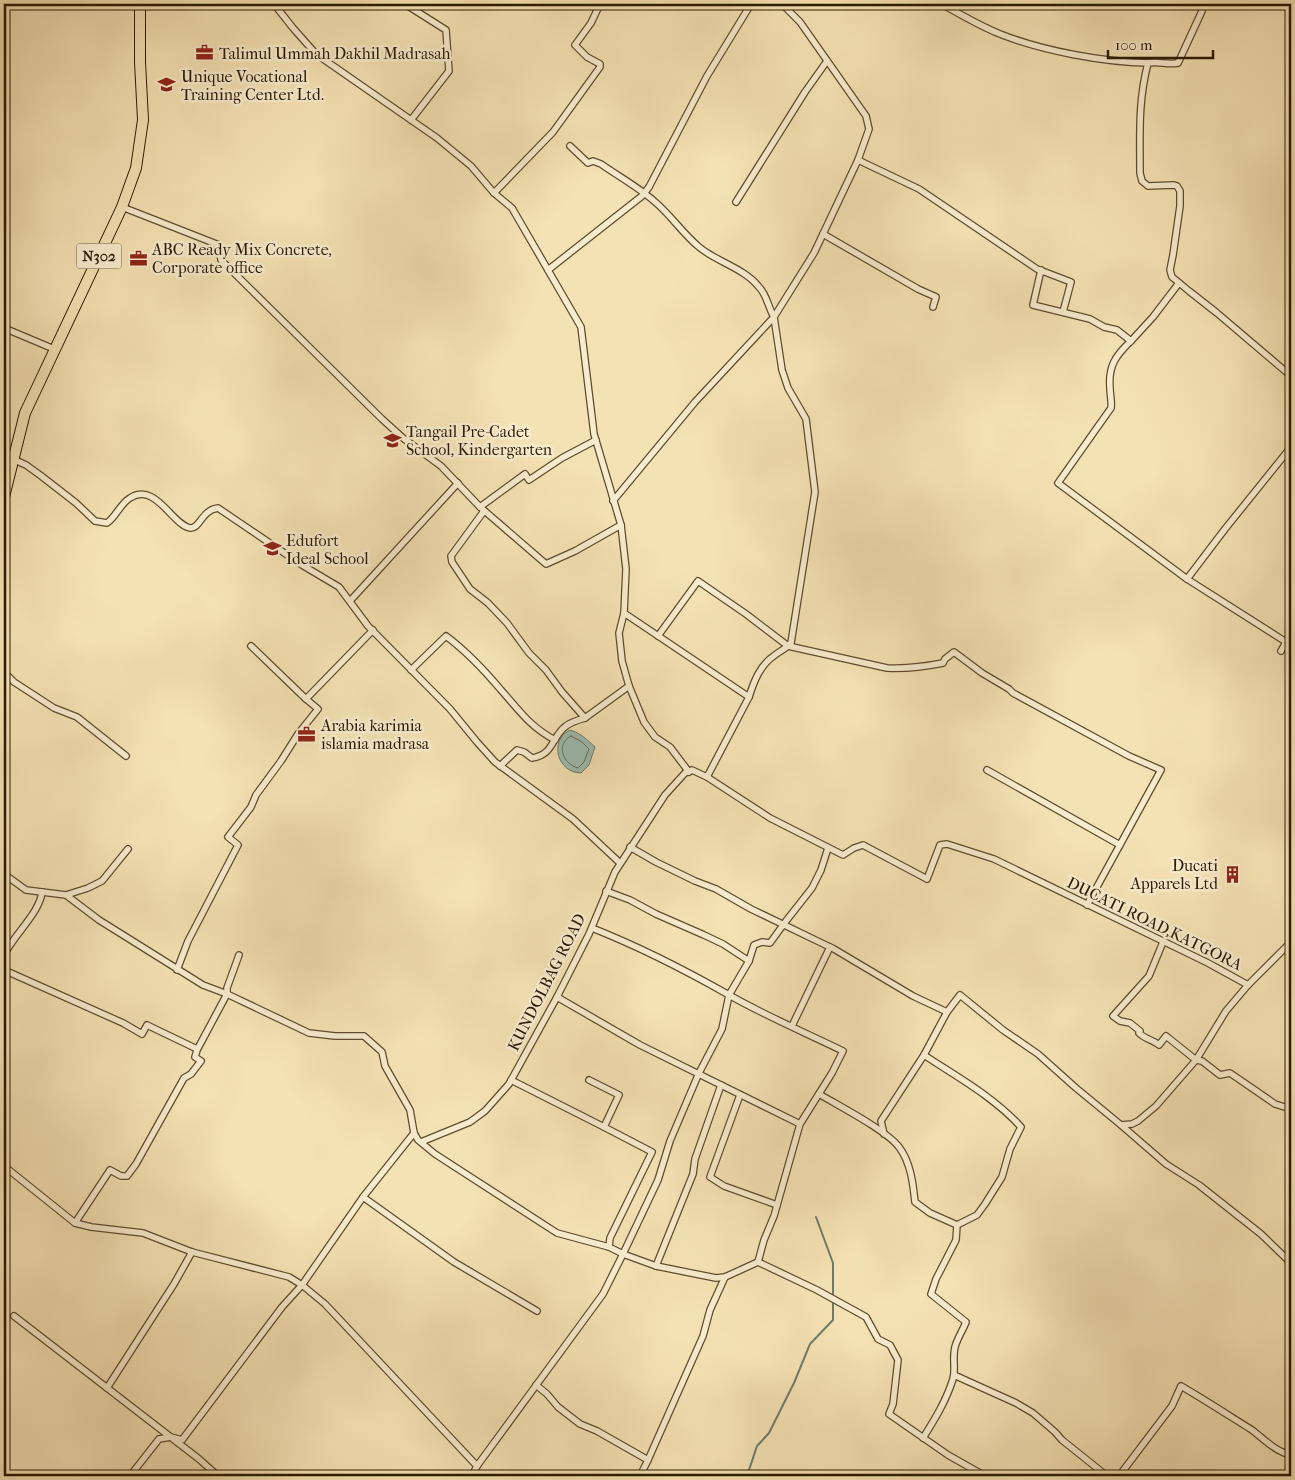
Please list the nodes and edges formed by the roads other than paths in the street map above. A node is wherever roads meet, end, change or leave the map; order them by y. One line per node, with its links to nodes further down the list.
1 (140, 4): 17 (highway, N302)
2 (274, 4): 11 (street)
3 (405, 4): 11 (street)
4 (600, 4): 14 (street)
5 (751, 4): 15 (street)
6 (782, 4): 9 (street)
7 (942, 4): 10 (street)
8 (1203, 4): 10 (street)
9 (827, 61): 13 (street); 16 (street)
10 (1148, 63): 21 (street)
11 (410, 120): 14 (street)
12 (570, 146): 15 (street)
13 (858, 160): 18 (street); 20 (street)
14 (494, 193): 19 (street)
15 (644, 194): 19 (street); 24 (street)
16 (736, 202)
17 (122, 207): 27 (highway, N302); 32 (street)
18 (823, 234): 22 (street); 24 (street)
19 (548, 270): 29 (street)
20 (1041, 270): 23 (street); 23 (street)
21 (1179, 283): 26 (street); 28 (street)
22 (933, 307)
23 (1063, 312): 26 (street)
24 (774, 317): 34 (street); 44 (street)
25 (4, 328): 27 (street)
26 (1131, 341): 37 (street)
27 (54, 349): 31 (highway, N302)
28 (1291, 376)
29 (596, 440): 34 (street); 35 (street)
30 (1291, 447): 37 (street)
31 (13, 460): 33 (highway, N302); 38 (street)
32 (458, 483): 35 (street); 38 (street)
33 (4, 496)
34 (613, 502): 36 (street)
35 (482, 509): 36 (street); 51 (street)
36 (620, 525): 39 (street)
37 (1187, 579): 42 (street)
38 (350, 601): 40 (street)
39 (624, 613): 41 (street); 48 (street)
40 (373, 630): 46 (street); 50 (street)
41 (658, 636): 44 (street); 49 (street)
42 (1289, 643): 45 (street)
43 (251, 646): 50 (street)
44 (788, 646): 49 (street); 58 (street)
45 (1282, 651)
46 (410, 670): 52 (street); 54 (street)
47 (4, 672): 53 (street)
48 (629, 686): 51 (street); 56 (street)
49 (749, 697): 57 (street)
50 (306, 699): 77 (street)
51 (585, 718): 52 (street)
52 (555, 740): 54 (street)
53 (126, 756)
54 (500, 766): 62 (street)
55 (987, 770): 58 (street)
56 (689, 772): 57 (street); 59 (street, KUNDOLBAG ROAD)
57 (707, 777): 60 (street)
58 (1120, 845): 67 (street)
59 (630, 846): 62 (street, KUNDOLBAG ROAD); 68 (street)
60 (828, 848): 67 (street, DUCATI ROAD,KATGORA); 68 (street)
61 (128, 849): 66 (street)
62 (620, 863): 64 (street, KUNDOLBAG ROAD)
63 (4, 874): 65 (street)
64 (606, 891): 69 (street, KUNDOLBAG ROAD); 75 (street)
65 (42, 892): 66 (street); 73 (street)
66 (66, 895): 77 (street)
67 (1088, 905): 70 (street, DUCATI ROAD,KATGORA)
68 (783, 924): 72 (street); 75 (street)
69 (592, 928): 80 (street); 81 (street, KUNDOLBAG ROAD)
70 (1163, 942): 78 (street, DUCATI ROAD,KATGORA); 86 (street)
71 (1291, 942): 78 (street, DUCATI ROAD,KATGORA)
72 (830, 947): 82 (street); 83 (street)
73 (4, 955)
74 (239, 955): 79 (street)
75 (749, 961): 80 (street)
76 (4, 970): 84 (street)
77 (177, 970): 79 (street)
78 (1248, 985): 86 (street)
79 (227, 994): 84 (street); 97 (street)
80 (729, 995): 83 (street); 87 (street)
81 (558, 997): 87 (street); 88 (street, KUNDOLBAG ROAD)
82 (947, 1012): 85 (street); 95 (street)
83 (792, 1026): 92 (street)
84 (198, 1049): 103 (street)
85 (924, 1055): 98 (street); 104 (street)
86 (1196, 1060): 93 (street); 95 (street)
87 (699, 1073): 90 (street); 107 (street)
88 (511, 1080): 96 (street); 99 (street, KUNDOLBAG ROAD)
89 (589, 1080): 96 (street)
90 (721, 1085): 91 (street); 110 (street)
91 (740, 1094): 94 (street); 102 (street)
92 (819, 1094): 94 (street); 98 (street)
93 (1291, 1109)
94 (800, 1124): 102 (street)
95 (1122, 1125): 109 (street)
96 (604, 1127): 105 (street)
97 (414, 1133): 99 (street); 101 (street)
98 (884, 1134): 104 (street)
99 (421, 1142): 105 (street)
100 (4, 1166): 103 (street)
101 (363, 1197): 112 (street); 113 (street)
102 (777, 1205): 108 (street)
103 (76, 1223): 106 (street)
104 (957, 1225): 115 (street)
105 (609, 1247): 107 (street)
106 (192, 1252): 112 (street); 117 (street)
107 (623, 1254): 110 (street); 116 (street)
108 (758, 1262): 111 (street); 119 (street)
109 (1291, 1263)
110 (656, 1266): 111 (street)
111 (725, 1277): 121 (street)
112 (302, 1285): 118 (street); 122 (street)
113 (537, 1311)
114 (14, 1316): 117 (street)
115 (954, 1375): 119 (street); 128 (street)
116 (536, 1385): 121 (street); 122 (street)
117 (107, 1388): 118 (street)
118 (171, 1437): 123 (street); 124 (street)
119 (923, 1438): 127 (street)
120 (1291, 1455): 129 (street)
121 (648, 1460): 126 (street)
122 (477, 1466): 125 (street)
123 (130, 1476)
124 (218, 1476)
125 (472, 1476)
126 (640, 1476)
127 (985, 1476)
128 (1107, 1476)
129 (1119, 1476)

